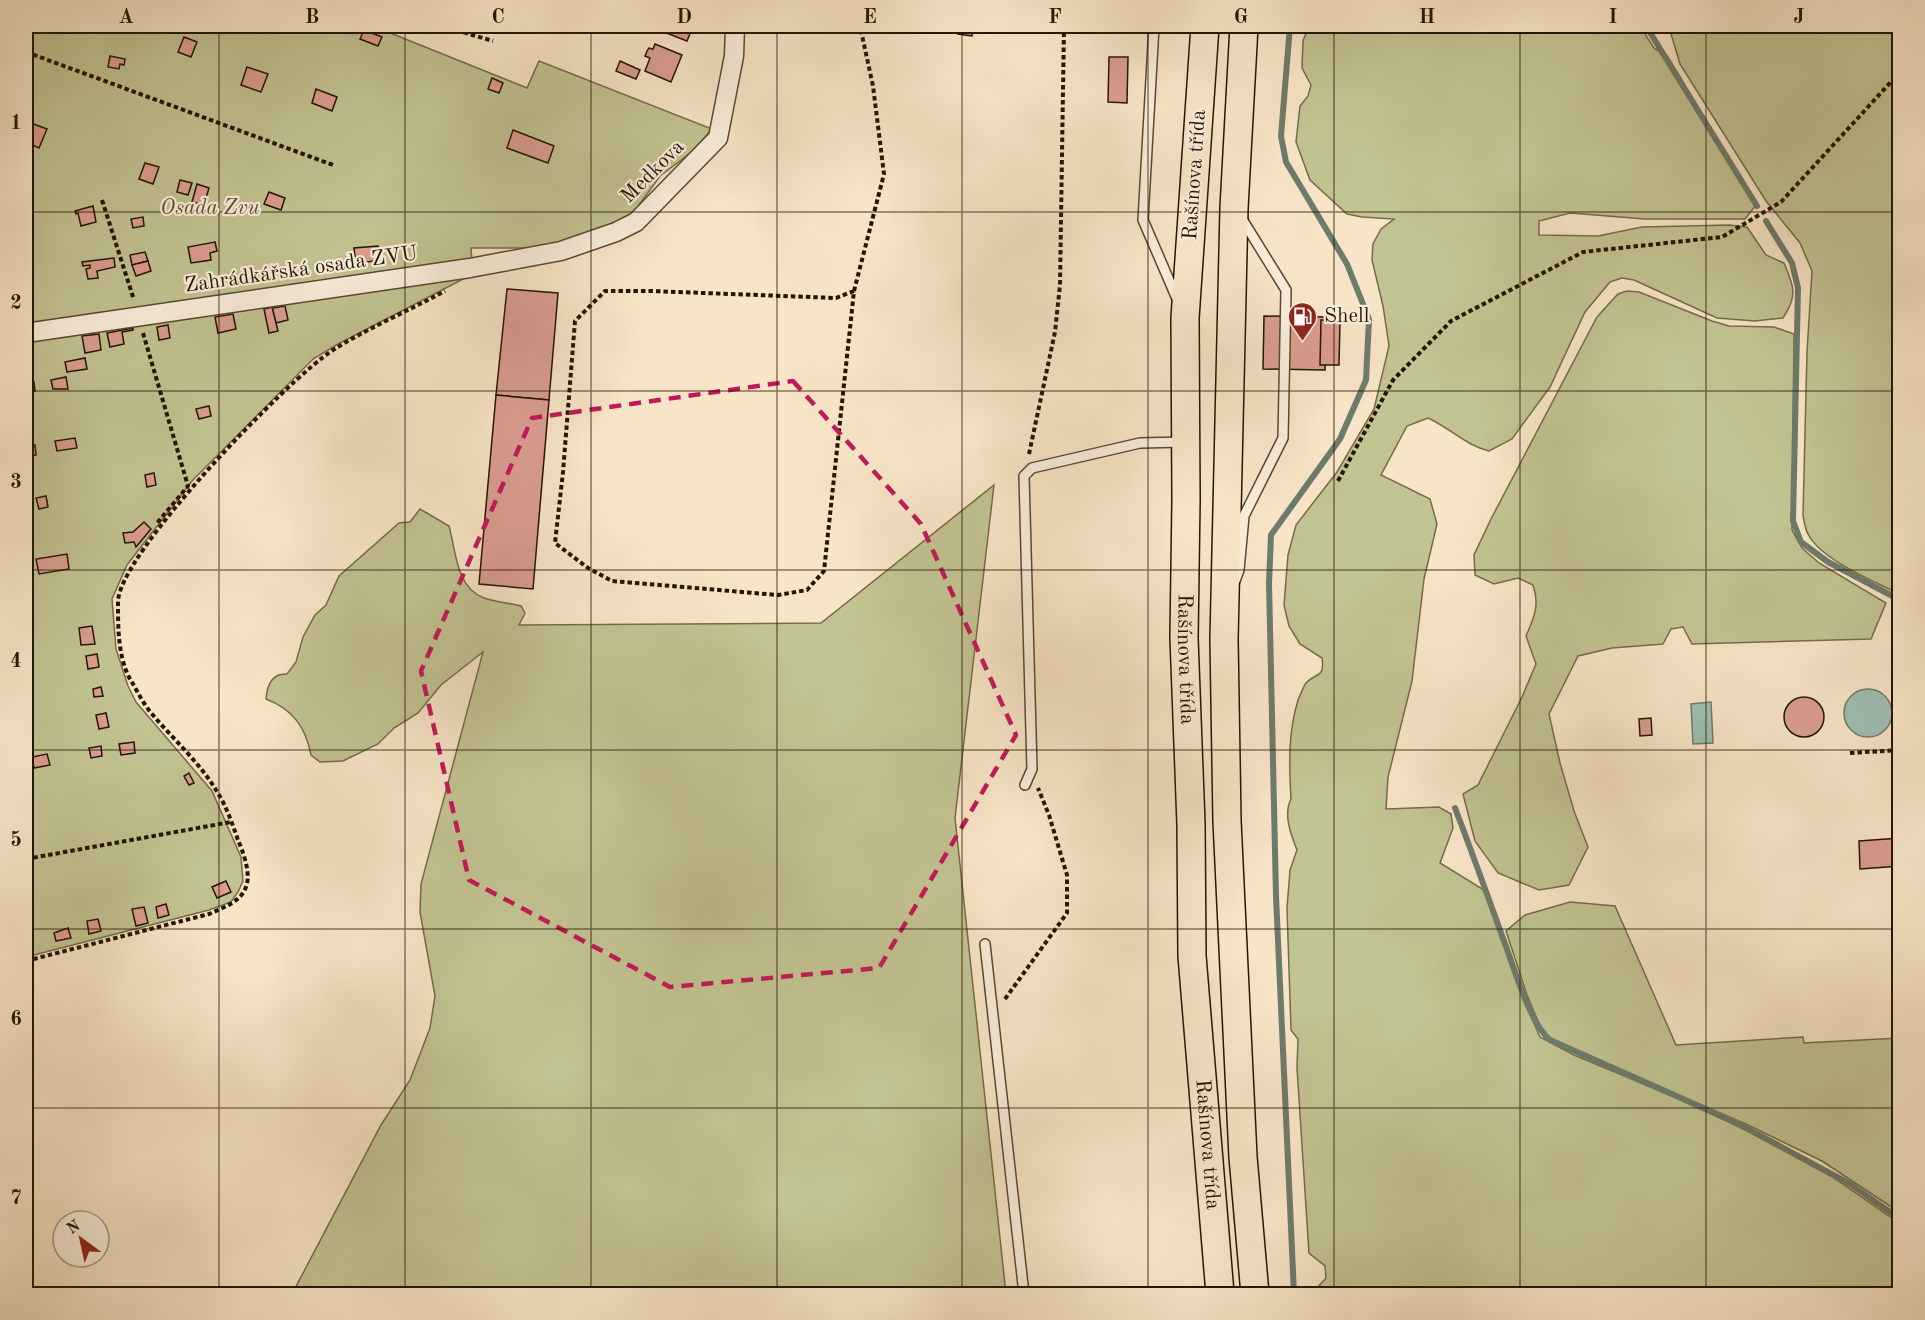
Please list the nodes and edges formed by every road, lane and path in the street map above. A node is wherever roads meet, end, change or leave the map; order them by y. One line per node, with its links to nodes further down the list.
1 (442, 26): 8 (path)
2 (735, 26): 14 (street, Medkova)
3 (860, 26): 16 (path)
4 (1064, 26): 21 (path)
5 (1154, 26): 18 (lane)
6 (1205, 26): 18 (main road, Rašínova třída)
7 (1244, 26): 13 (main road, Rašínova třída)
8 (492, 41)
9 (26, 52): 11 (path)
10 (1899, 72): 22 (path)
11 (333, 165)
12 (102, 200): 17 (path)
13 (1234, 208): 24 (main road, Rašínova třída); 24 (lane)
14 (470, 268): 17 (street, Zahrádkářská osada ZVU)
15 (451, 288): 29 (path)
16 (854, 291): 16 (path)
17 (139, 317): 19 (street, Zahrádkářská osada ZVU); 23 (path)
18 (1185, 318): 20 (main road, Rašínova třída)
19 (26, 333)
20 (1184, 442): 21 (lane); 35 (main road, Rašínova třída)
21 (1024, 476): 27 (lane)
22 (1338, 481)
23 (157, 523)
24 (1224, 606): 36 (main road, Rašínova třída)
25 (1899, 750): 26 (path)
26 (1851, 753)
27 (1032, 772): 28 (lane); 33 (path)
28 (1025, 785)
29 (231, 822): 30 (path); 32 (path)
30 (26, 859)
31 (985, 944): 33 (lane)
32 (26, 961)
33 (992, 1017): 34 (lane)
34 (1024, 1294)
35 (1220, 1294)
36 (1255, 1294)

